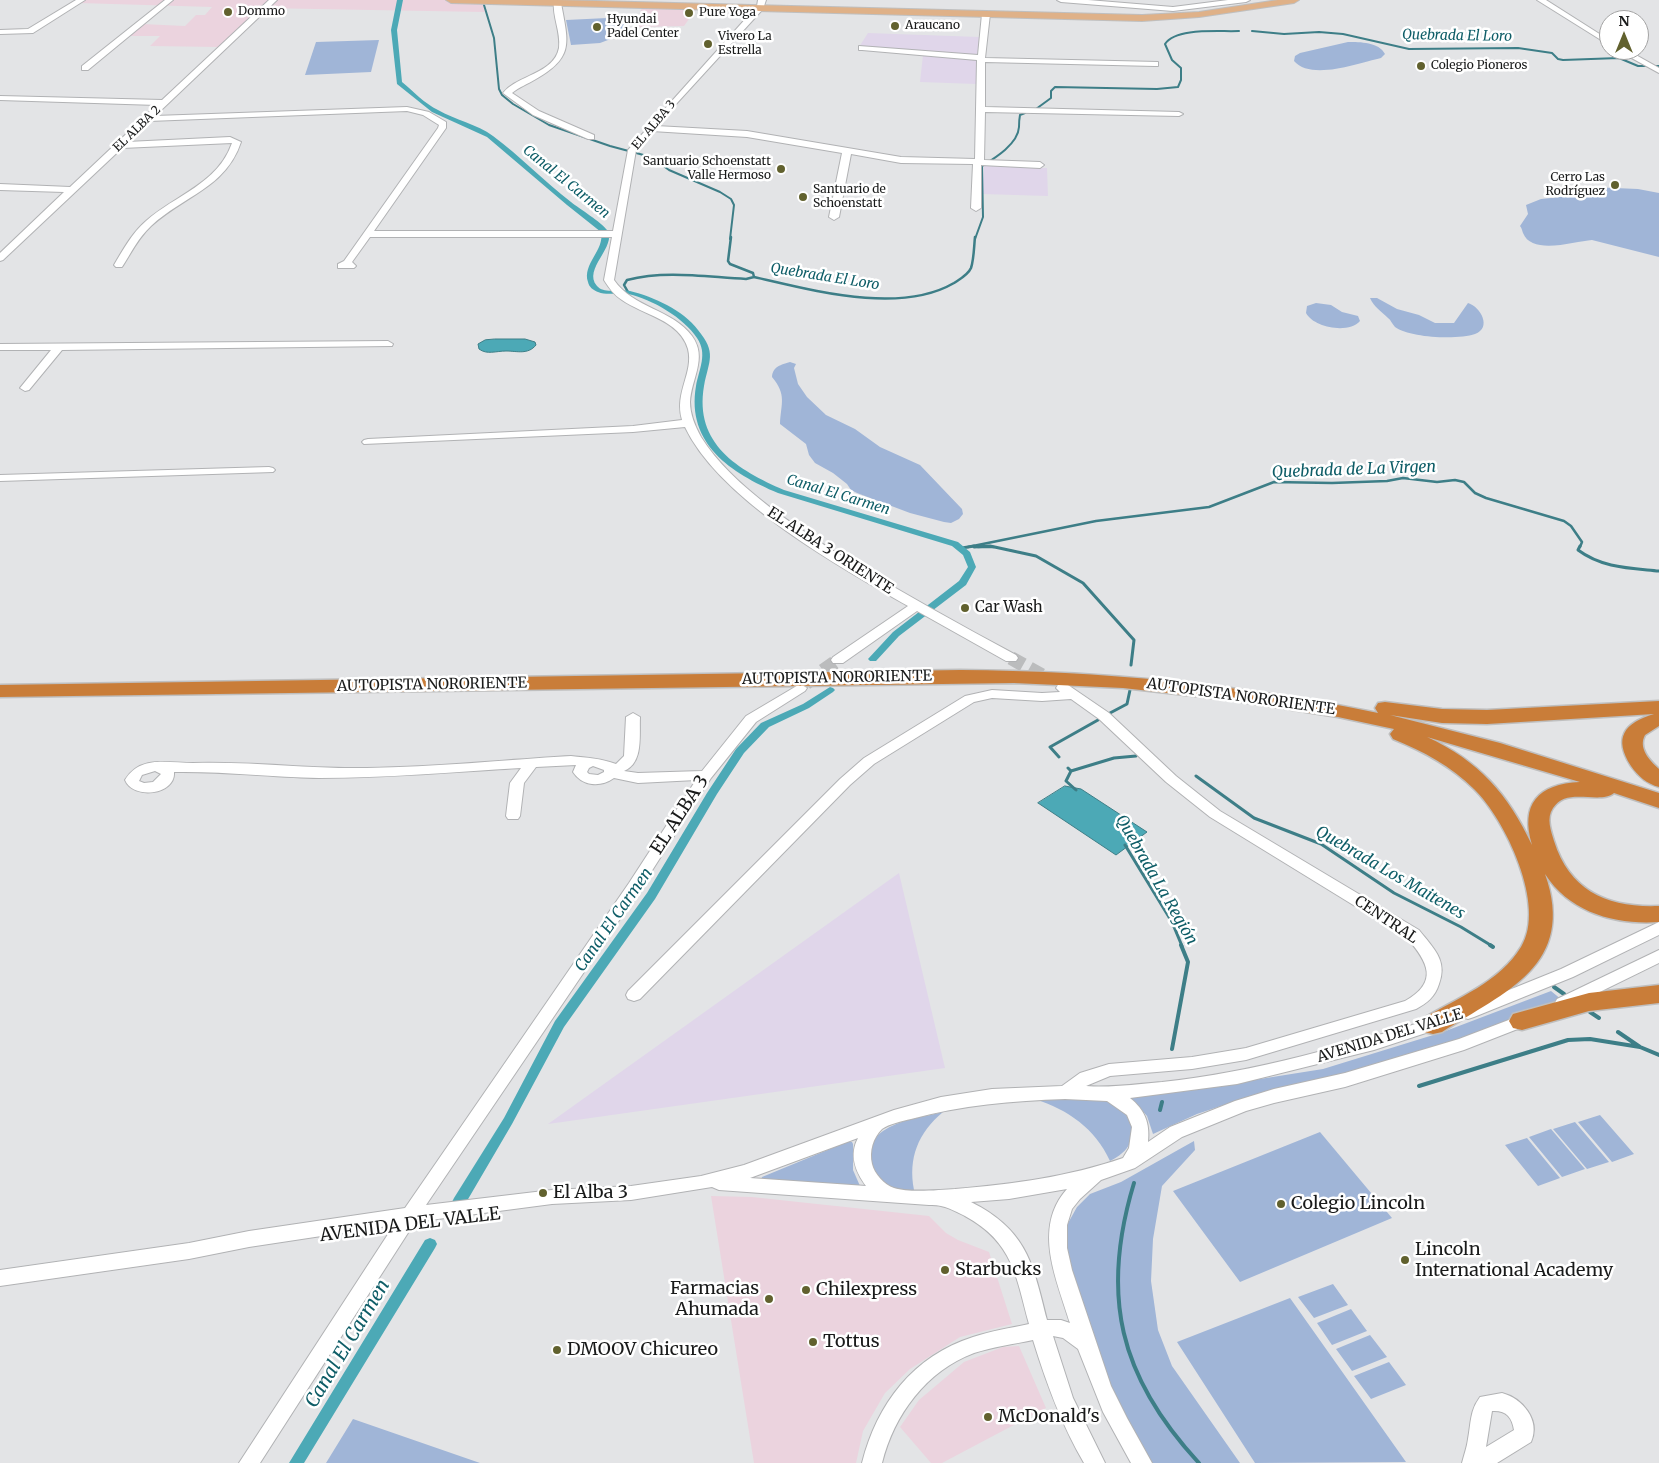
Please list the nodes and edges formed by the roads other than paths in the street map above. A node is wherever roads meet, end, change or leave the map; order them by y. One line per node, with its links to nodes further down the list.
1 (81, 0): 15 (street)
2 (169, 0): 21 (street)
3 (273, 0): 24 (street, EL ALBA 2)
4 (451, 0): 10 (main road)
5 (1061, 0): 11 (street)
6 (1131, 0): 11 (street)
7 (1246, 0): 11 (street)
8 (1294, 0): 14 (main road)
9 (1541, 0): 16 (street)
10 (561, 2): 12 (main road); 29 (street)
11 (1078, 2)
12 (721, 7): 13 (main road); 13 (main road)
13 (753, 11): 14 (main road); 28 (street, EL ALBA 3)
14 (986, 14): 18 (street)
15 (0, 32)
16 (1599, 37)
17 (862, 48): 18 (street)
18 (981, 59): 20 (street); 25 (street)
19 (1639, 60): 22 (street)
20 (1155, 64)
21 (85, 68)
22 (1654, 68)
23 (0, 98): 24 (street)
24 (165, 103): 27 (street, EL ALBA 2)
25 (981, 109): 26 (street); 32 (street)
26 (1179, 114)
27 (148, 119): 30 (street, EL ALBA 2); 38 (street)
28 (650, 128): 31 (street); 39 (street, EL ALBA 3)
29 (591, 137)
30 (121, 145): 35 (street, EL ALBA 2); 42 (street)
31 (847, 150): 32 (street); 37 (street)
32 (977, 162): 33 (street); 36 (street)
33 (1040, 165)
34 (0, 187): 35 (street)
35 (72, 190): 40 (street, EL ALBA 2)
36 (976, 208)
37 (834, 217)
38 (368, 234): 39 (street); 41 (street)
39 (610, 234): 43 (street, EL ALBA 3)
40 (0, 258)
41 (347, 263)
42 (119, 265)
43 (622, 296): 48 (street, EL ALBA 3 ORIENTE)
44 (388, 344): 45 (street)
45 (59, 347): 46 (street); 47 (street)
46 (0, 348)
47 (25, 388)
48 (688, 423): 49 (street); 52 (street, EL ALBA 3 ORIENTE)
49 (368, 442)
50 (268, 470): 51 (street)
51 (0, 478)
52 (923, 610): 53 (street, EL ALBA 3 ORIENTE); 54 (street)
53 (1011, 658)
54 (838, 660)
55 (0, 682): 58 (highway, AUTOPISTA NORORIENTE)
56 (800, 688): 66 (street, EL ALBA 3)
57 (0, 691): 59 (highway, AUTOPISTA NORORIENTE)
58 (1359, 705): 60 (highway); 68 (highway, AUTOPISTA NORORIENTE)
59 (1312, 706): 69 (highway, AUTOPISTA NORORIENTE); 77 (highway)
60 (1659, 707)
61 (633, 717): 65 (street)
62 (1659, 719): 67 (highway)
63 (532, 762): 64 (street); 65 (street); 70 (street)
64 (164, 768)
65 (612, 771): 66 (street)
66 (706, 775): 87 (street, EL ALBA 3)
67 (1659, 780)
68 (1659, 791)
69 (1659, 801): 71 (highway)
70 (513, 816)
71 (1659, 914)
72 (1659, 928): 77 (street, AVENIDA DEL VALLE)
73 (1659, 956): 76 (street, AVENIDA DEL VALLE)
74 (1659, 994): 76 (highway)
75 (634, 995): 78 (street, CENTRAL)
76 (1522, 1021): 82 (street, AVENIDA DEL VALLE)
77 (1433, 1025): 80 (street, AVENIDA DEL VALLE)
78 (1109, 1070): 79 (street, CENTRAL); 80 (street)
79 (1065, 1092): 80 (street, AVENIDA DEL VALLE); 81 (street, AVENIDA DEL VALLE)
80 (1107, 1094): 82 (street, AVENIDA DEL VALLE)
81 (881, 1121): 84 (street, AVENIDA DEL VALLE); 85 (street)
82 (1129, 1163): 83 (street, AVENIDA DEL VALLE)
83 (1100, 1173): 86 (street, AVENIDA DEL VALLE); 90 (street)
84 (701, 1183): 85 (street, AVENIDA DEL VALLE); 87 (street, AVENIDA DEL VALLE)
85 (893, 1196): 86 (street, AVENIDA DEL VALLE)
86 (942, 1198): 89 (street)
87 (407, 1220): 88 (street, AVENIDA DEL VALLE); 91 (street, EL ALBA 3)
88 (0, 1278)
89 (1040, 1329): 90 (street); 92 (street); 93 (street)
90 (1085, 1342): 94 (street)
91 (248, 1463)
92 (872, 1463)
93 (1095, 1463)
94 (1142, 1463)
95 (1472, 1463): 96 (street)
96 (1478, 1463)

